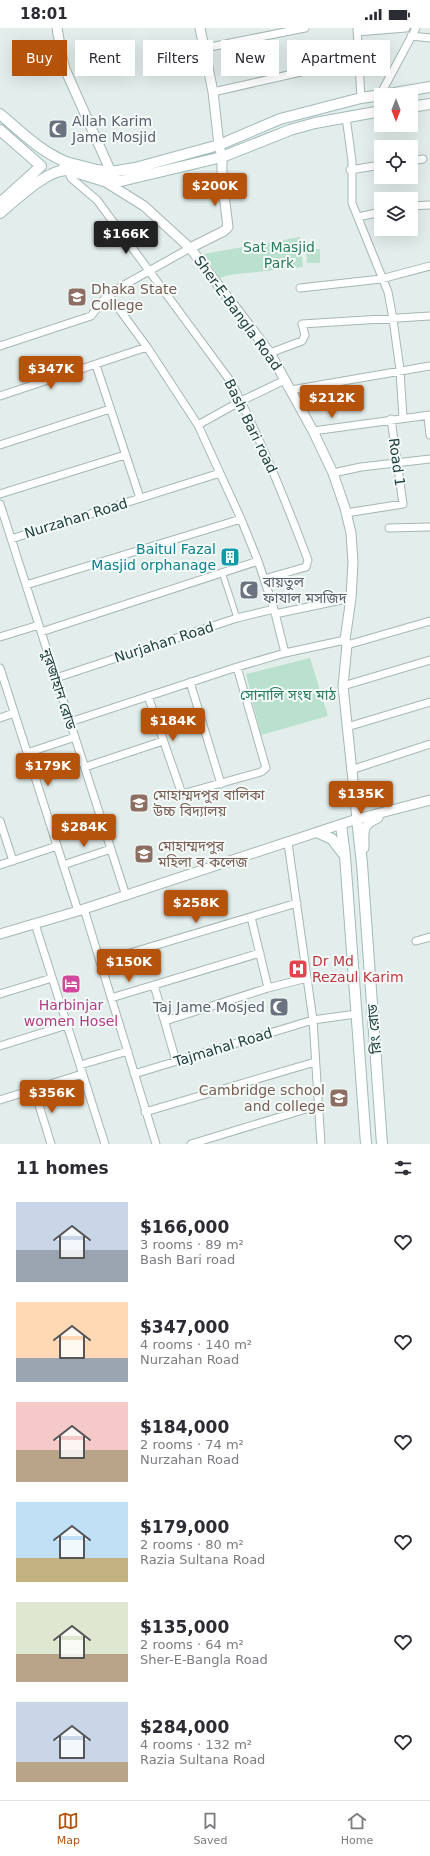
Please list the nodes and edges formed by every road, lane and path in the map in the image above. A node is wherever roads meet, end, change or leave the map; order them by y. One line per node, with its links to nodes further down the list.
1 (58, 28): 37 (street)
2 (200, 28): 9 (street)
3 (305, 28): 11 (street)
4 (406, 28): 6 (street)
5 (416, 28): 7 (street)
6 (357, 30): 10 (street)
7 (412, 36): 8 (street); 16 (street)
8 (430, 38)
9 (203, 40)
10 (358, 40)
11 (213, 46)
12 (287, 75): 18 (street)
13 (210, 76): 18 (street)
14 (359, 76): 20 (street)
15 (430, 86): 17 (main road)
16 (385, 88)
17 (418, 88)
18 (213, 92): 28 (street)
19 (374, 96): 20 (main road)
20 (358, 99): 25 (main road); 28 (main road)
21 (430, 104): 22 (main road)
22 (418, 106)
23 (374, 113): 25 (main road)
24 (0, 114): 29 (main road)
25 (359, 115): 26 (main road)
26 (346, 117): 30 (main road); 36 (street, Road 1)
27 (0, 130): 34 (main road)
28 (219, 145): 30 (street); 37 (main road)
29 (52, 156): 34 (main road); 35 (main road)
30 (222, 157): 39 (main road); 46 (street)
31 (423, 159): 32 (street)
32 (418, 160)
33 (374, 166): 36 (street)
34 (40, 167): 38 (main road); 40 (main road)
35 (65, 167): 37 (main road); 38 (main road); 39 (main road); 48 (street, Bash Bari road)
36 (350, 170): 45 (street, Road 1)
37 (111, 172)
38 (51, 174): 43 (main road)
39 (104, 181): 46 (street, Sher-E-Bangla Road)
40 (0, 203)
41 (430, 205): 42 (street)
42 (418, 206)
43 (0, 213)
44 (374, 214): 45 (street)
45 (358, 217): 49 (street, Road 1)
46 (190, 248): 48 (street); 56 (street, Sher-E-Bangla Road)
47 (430, 266): 49 (street)
48 (150, 271): 51 (street); 63 (street, Bash Bari road)
49 (381, 279): 50 (street); 53 (street, Road 1)
50 (300, 288)
51 (108, 294): 54 (street); 55 (street)
52 (430, 316): 53 (street)
53 (394, 319): 56 (street); 59 (street, Road 1)
54 (0, 346)
55 (147, 347): 57 (street); 68 (street)
56 (270, 353): 60 (street, Sher-E-Bangla Road)
57 (96, 365): 62 (street); 64 (street, Nurzahan Road)
58 (430, 366): 59 (street)
59 (400, 370): 61 (street); 66 (street, Road 1)
60 (285, 380): 61 (street, Sher-E-Bangla Road); 63 (street)
61 (291, 390): 69 (street, Sher-E-Bangla Road)
62 (0, 396)
63 (241, 401): 68 (street); 88 (street, Bash Bari road)
64 (110, 409): 71 (street); 72 (street, Nurzahan Road)
65 (429, 416): 66 (street); 70 (street)
66 (403, 418): 67 (street)
67 (391, 420): 69 (street); 74 (street, Road 1)
68 (198, 425): 75 (street)
69 (313, 431): 76 (street, Sher-E-Bangla Road)
70 (430, 435)
71 (0, 445)
72 (125, 455): 77 (street); 78 (street, Nurzahan Road)
73 (430, 459): 74 (street)
74 (397, 464): 76 (street); 81 (street, Road 1)
75 (220, 473): 78 (street, Nurzahan Road); 82 (street)
76 (332, 473): 81 (street, Sher-E-Bangla Road)
77 (0, 494)
78 (140, 498): 85 (street, Nurzahan Road)
79 (0, 504): 80 (street, নুরজাহান রোড)
80 (1, 512): 85 (street, নুরজাহান রোড)
81 (346, 513): 90 (street, Sher-E-Bangla Road)
82 (241, 519): 86 (street); 89 (street)
83 (430, 527): 84 (street)
84 (389, 528)
85 (11, 539): 89 (street, নুরজাহান রোড)
86 (258, 561): 87 (street); 88 (street)
87 (222, 572): 92 (street); 94 (street)
88 (264, 579): 91 (street)
89 (26, 585): 94 (street, নুরজাহান রোড)
90 (351, 598): 91 (street, Nurjahan Road); 96 (street, Sher-E-Bangla Road)
91 (274, 611): 92 (street, Nurjahan Road); 97 (street)
92 (237, 618): 101 (street, Nurjahan Road)
93 (430, 621): 96 (street)
94 (40, 628): 95 (street); 101 (street, নুরজাহান রোড)
95 (0, 637)
96 (346, 642): 97 (street); 103 (street, Sher-E-Bangla Road)
97 (285, 653): 99 (street)
98 (430, 660): 103 (street)
99 (237, 667): 102 (street); 116 (street)
100 (0, 668): 106 (street)
101 (56, 678): 108 (street, নুরজাহান রোড)
102 (190, 682): 104 (street); 116 (street)
103 (343, 686): 109 (street, Sher-E-Bangla Road)
104 (148, 696): 108 (street); 111 (street)
105 (430, 702): 109 (street)
106 (14, 713): 107 (street); 113 (street)
107 (0, 718)
108 (70, 722): 110 (street, নুরজাহান রোড)
109 (347, 727): 115 (street, Sher-E-Bangla Road)
110 (75, 737): 113 (street); 114 (street, নুরজাহান রোড)
111 (163, 741): 114 (street); 116 (street)
112 (430, 744): 115 (street)
113 (27, 753): 124 (street)
114 (85, 767): 125 (street, নুরজাহান রোড)
115 (351, 770): 119 (street, Sher-E-Bangla Road)
116 (221, 784)
117 (430, 800): 118 (street)
118 (403, 807): 119 (street); 127 (street)
119 (357, 819): 121 (street); 127 (main road, রিং রোড)
120 (0, 821): 128 (street)
121 (341, 825): 122 (street); 126 (main road, রিং রোড)
122 (319, 833): 123 (street); 126 (main road)
123 (288, 843): 131 (street); 132 (street)
124 (57, 846): 128 (street); 130 (street)
125 (111, 849): 130 (street); 131 (street, নুরজাহান রোড)
126 (345, 856): 140 (main road, রিং রোড)
127 (361, 858): 139 (main road, রিং রোড)
128 (13, 861): 129 (street)
129 (0, 865)
130 (63, 865): 133 (street)
131 (126, 896): 133 (street)
132 (297, 903): 134 (street); 144 (street)
133 (81, 910): 135 (street); 142 (street)
134 (251, 917): 141 (street); 142 (street)
135 (36, 924): 136 (street); 143 (street)
136 (0, 934)
137 (430, 937): 138 (street)
138 (416, 940)
139 (368, 950): 140 (main road); 160 (main road, রিং রোড)
140 (352, 951): 149 (main road, রিং রোড)
141 (260, 953): 145 (street); 146 (street)
142 (100, 962): 148 (street)
143 (52, 978): 147 (street); 152 (street)
144 (307, 978): 146 (street); 150 (street)
145 (154, 985): 148 (street); 151 (street)
146 (268, 988): 151 (street)
147 (0, 994)
148 (111, 998): 154 (street)
149 (356, 1014): 150 (street, Tajmahal Road); 161 (main road, রিং রোড)
150 (313, 1020): 155 (street, Tajmahal Road); 156 (street)
151 (165, 1021): 155 (street)
152 (67, 1025): 153 (street); 157 (street)
153 (0, 1046)
154 (128, 1051): 157 (street); 159 (street)
155 (176, 1061): 159 (street, Tajmahal Road)
156 (315, 1062): 164 (street); 165 (street)
157 (80, 1066): 158 (street)
158 (82, 1074): 162 (street); 167 (street)
159 (134, 1074): 165 (street)
160 (378, 1076): 161 (main road); 172 (main road, রিং রোড)
161 (360, 1077): 171 (main road, রিং রোড)
162 (34, 1089): 163 (street); 166 (street)
163 (0, 1100)
164 (319, 1106): 169 (street); 170 (street)
165 (145, 1112): 168 (street)
166 (51, 1144)
167 (105, 1144)
168 (156, 1144)
169 (191, 1144)
170 (321, 1144)
171 (366, 1144)
172 (382, 1144)

